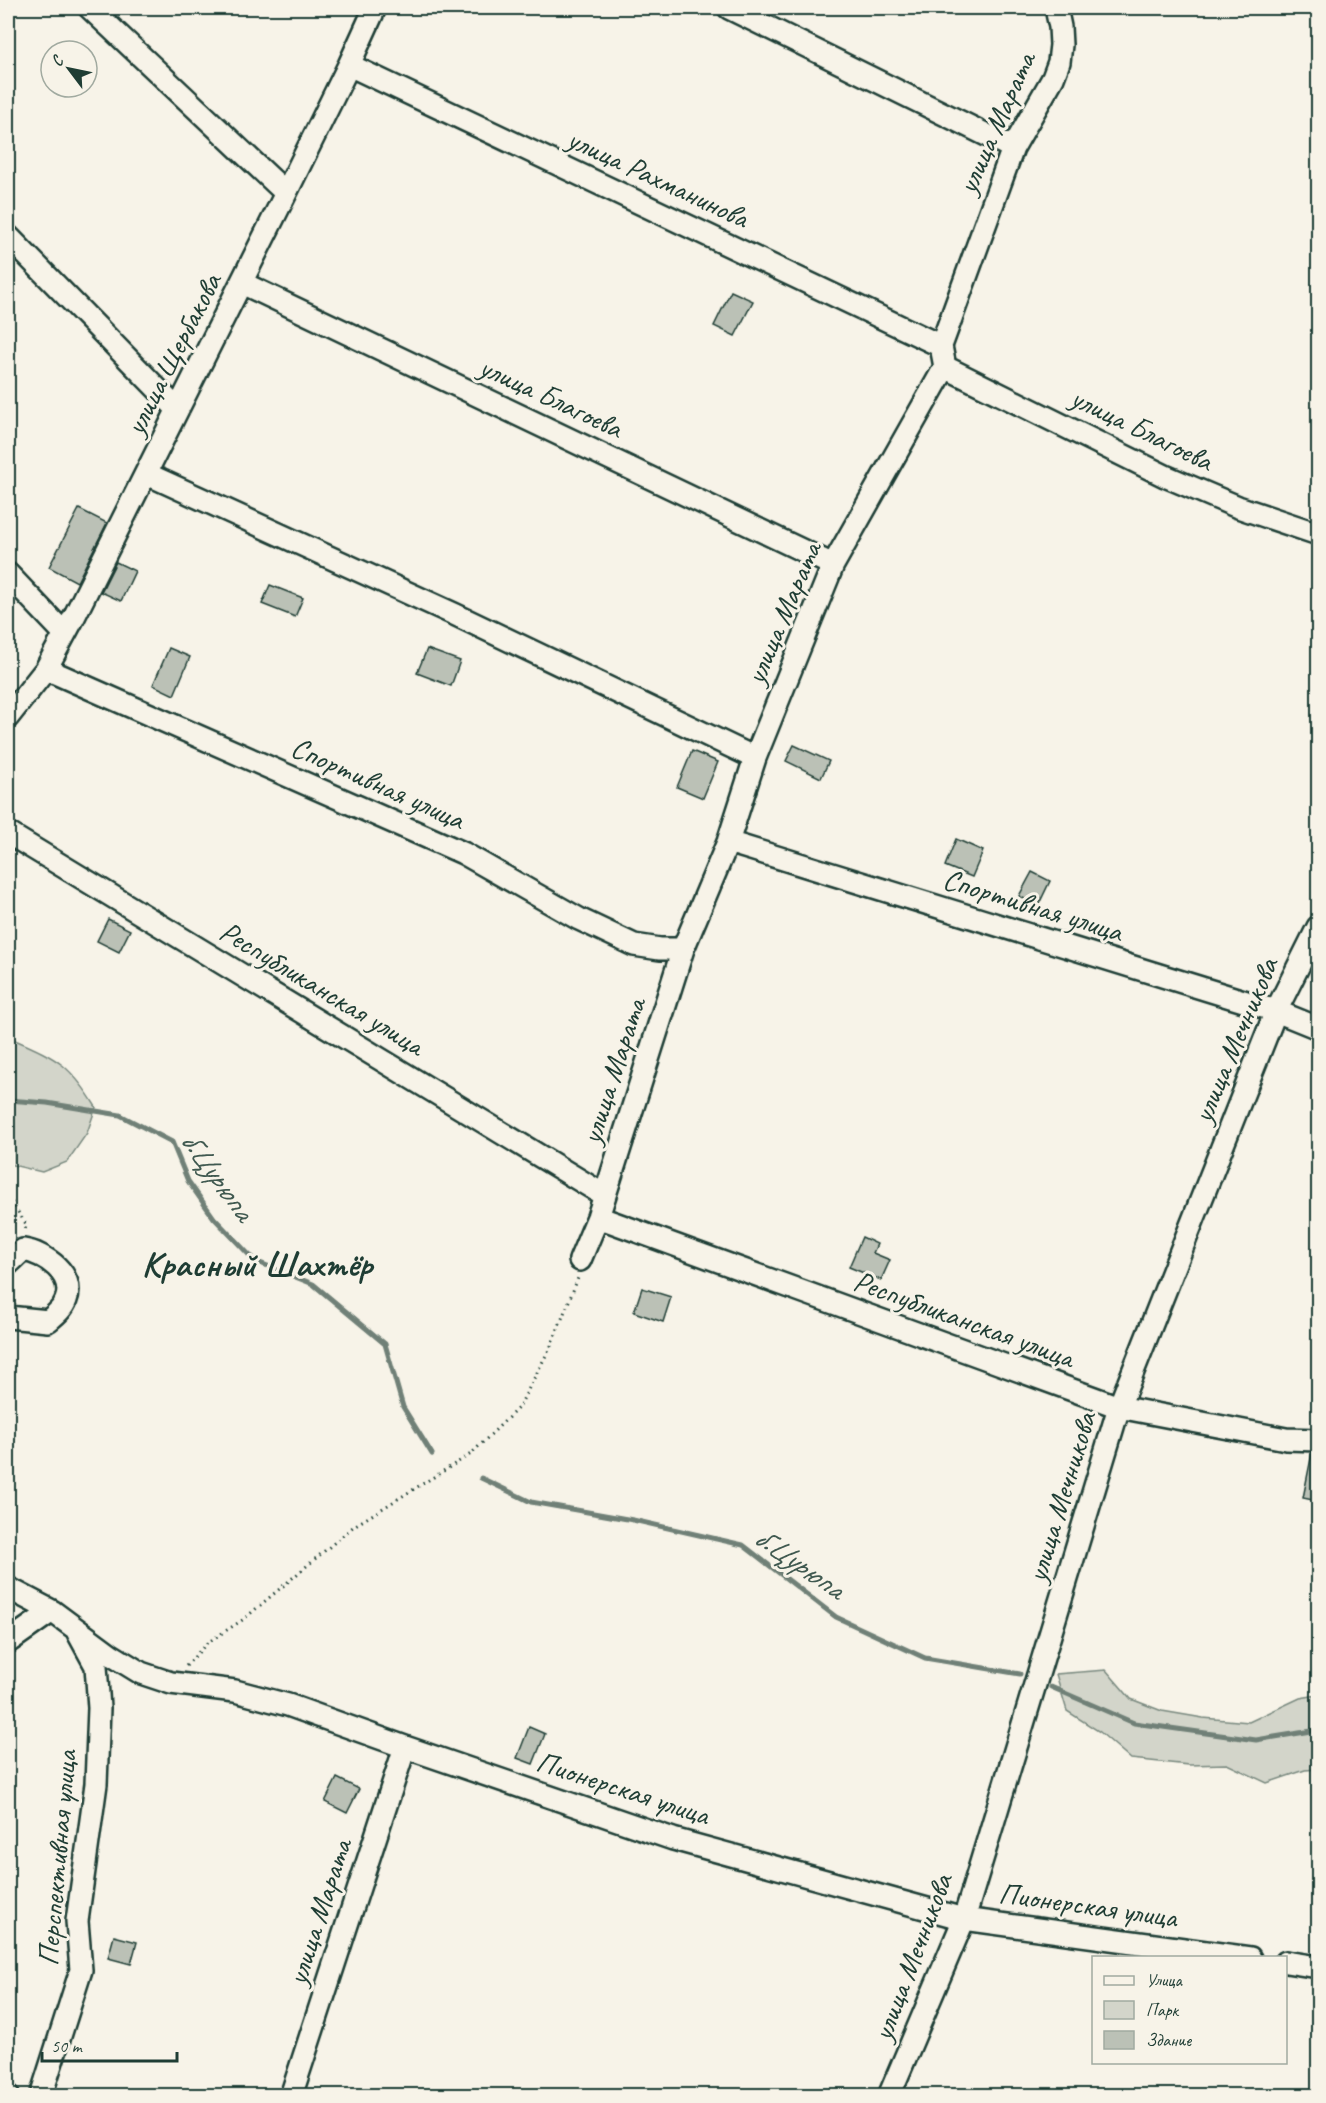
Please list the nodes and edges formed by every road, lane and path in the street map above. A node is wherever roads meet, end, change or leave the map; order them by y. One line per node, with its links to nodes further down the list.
1 (90, 8): 7 (street)
2 (375, 8): 5 (street, улица Щербакова)
3 (729, 8): 6 (street)
4 (1056, 8): 6 (street, улица Марата)
5 (349, 65): 7 (street, улица Щербакова); 10 (street, улица Рахманинова)
6 (1013, 148): 10 (street, улица Марата)
7 (286, 194): 9 (street, улица Щербакова)
8 (8, 236): 12 (street)
9 (242, 283): 12 (street, улица Щербакова); 15 (street, улица Благоева)
10 (940, 346): 11 (street)
11 (945, 367): 14 (street, улица Благоева); 15 (street, улица Марата)
12 (177, 410): 13 (street, улица Щербакова)
13 (147, 474): 17 (street, улица Щербакова); 20 (street)
14 (1318, 534)
15 (833, 565): 20 (street, улица Марата)
16 (8, 574): 17 (street)
17 (65, 634): 18 (street, улица Щербакова)
18 (46, 669): 19 (street, улица Щербакова); 24 (street, Спортивная улица)
19 (8, 717)
20 (755, 758): 22 (street, улица Марата)
21 (8, 832): 27 (street, Республиканская улица)
22 (728, 842): 24 (street, улица Марата); 25 (street, Спортивная улица)
23 (1318, 927): 25 (street, улица Мечникова)
24 (683, 949): 27 (street, улица Марата)
25 (1276, 1011): 26 (street, Спортивная улица); 34 (street, улица Мечникова)
26 (1318, 1028)
27 (604, 1195): 29 (street, улица Марата)
28 (8, 1197): 30 (path)
29 (598, 1217): 31 (street, улица Марата); 34 (street, Республиканская улица)
30 (23, 1250): 32 (street); 33 (street)
31 (580, 1260): 40 (path)
32 (8, 1264)
33 (8, 1317)
34 (1119, 1407): 35 (street, Республиканская улица); 42 (street, улица Мечникова)
35 (1318, 1440)
36 (8, 1588): 37 (street, Пионерская улица)
37 (52, 1611): 38 (street, Пионерская улица); 39 (street)
38 (74, 1627): 40 (street, Пионерская улица); 46 (street, Перспективная улица)
39 (8, 1642)
40 (171, 1683): 41 (street, Пионерская улица)
41 (405, 1747): 42 (street, Пионерская улица); 47 (street, улица Марата)
42 (964, 1918): 43 (street, Пионерская улица); 48 (street, улица Мечникова)
43 (1236, 1956)
44 (1287, 1962): 45 (street)
45 (1318, 1967)
46 (41, 2096)
47 (291, 2096)
48 (889, 2096)

